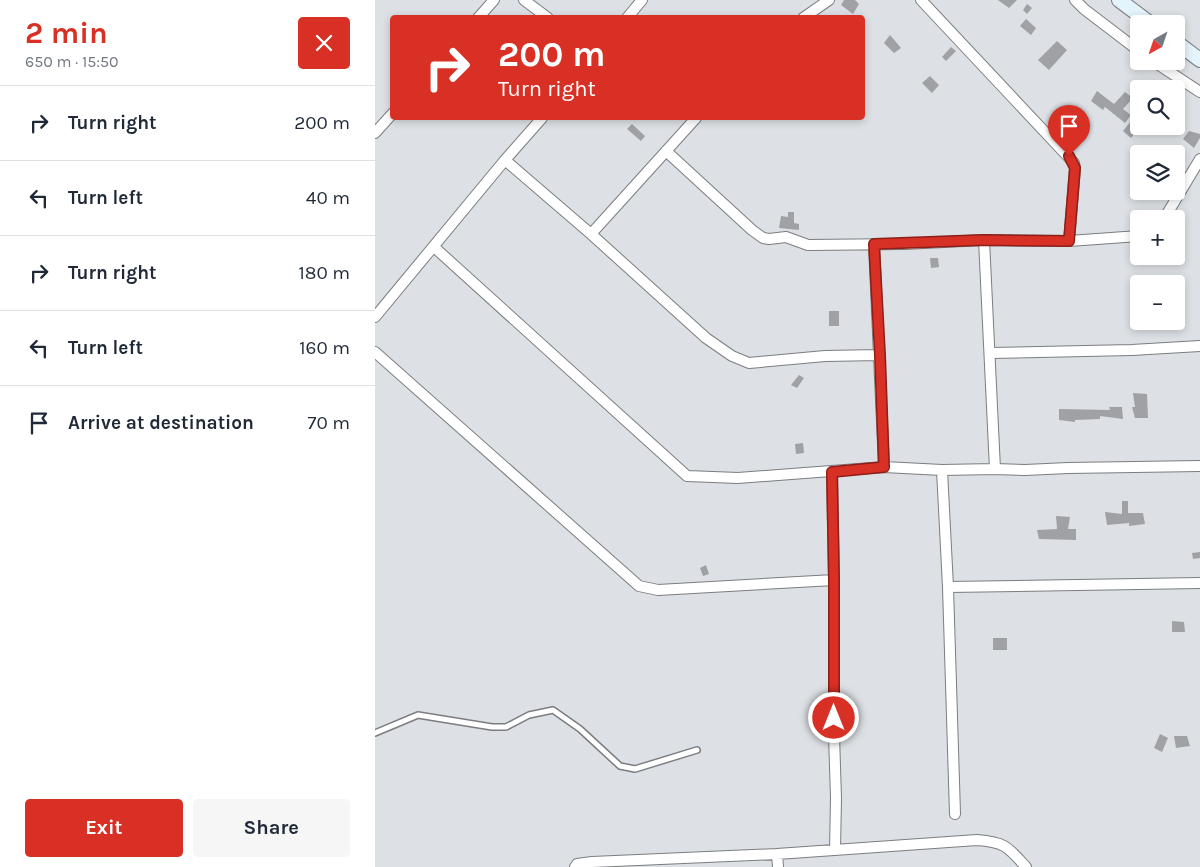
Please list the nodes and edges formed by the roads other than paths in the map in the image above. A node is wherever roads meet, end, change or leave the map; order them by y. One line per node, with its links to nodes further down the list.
1 (494, 0): 8 (street)
2 (524, 0): 9 (street)
3 (642, 0): 10 (street)
4 (829, 0): 11 (street)
5 (921, 0): 29 (street)
6 (1075, 0): 13 (street)
7 (1119, 0): 12 (street)
8 (481, 15)
9 (543, 15)
10 (630, 15)
11 (807, 15)
12 (1139, 15)
13 (1130, 44)
14 (1185, 49): 15 (street)
15 (1200, 60)
16 (1167, 70): 17 (street)
17 (1200, 92)
18 (390, 116): 21 (street)
19 (540, 120): 24 (street)
20 (694, 120): 22 (street)
21 (375, 133)
22 (665, 151): 26 (street); 30 (street)
23 (1200, 159): 25 (street)
24 (505, 160): 26 (street); 31 (street)
25 (1169, 210)
26 (591, 234): 36 (street)
27 (1130, 237): 29 (street)
28 (984, 240): 29 (street); 30 (street); 35 (street)
29 (1069, 241)
30 (874, 244): 36 (street)
31 (434, 247): 32 (street); 41 (street)
32 (375, 317)
33 (1200, 346): 35 (street)
34 (375, 352): 42 (street)
35 (990, 353): 39 (street)
36 (880, 355): 38 (street)
37 (1200, 466): 39 (street)
38 (884, 467): 40 (street); 41 (street)
39 (995, 469): 40 (street)
40 (942, 470): 44 (street)
41 (832, 472): 42 (street)
42 (834, 580): 48 (street)
43 (1200, 583): 44 (street)
44 (948, 587): 47 (street)
45 (375, 733): 46 (lane)
46 (697, 750)
47 (955, 814)
48 (835, 850): 49 (street); 53 (street)
49 (777, 854): 50 (street); 52 (street)
50 (592, 865): 51 (street)
51 (575, 867)
52 (778, 867)
53 (1026, 867)

